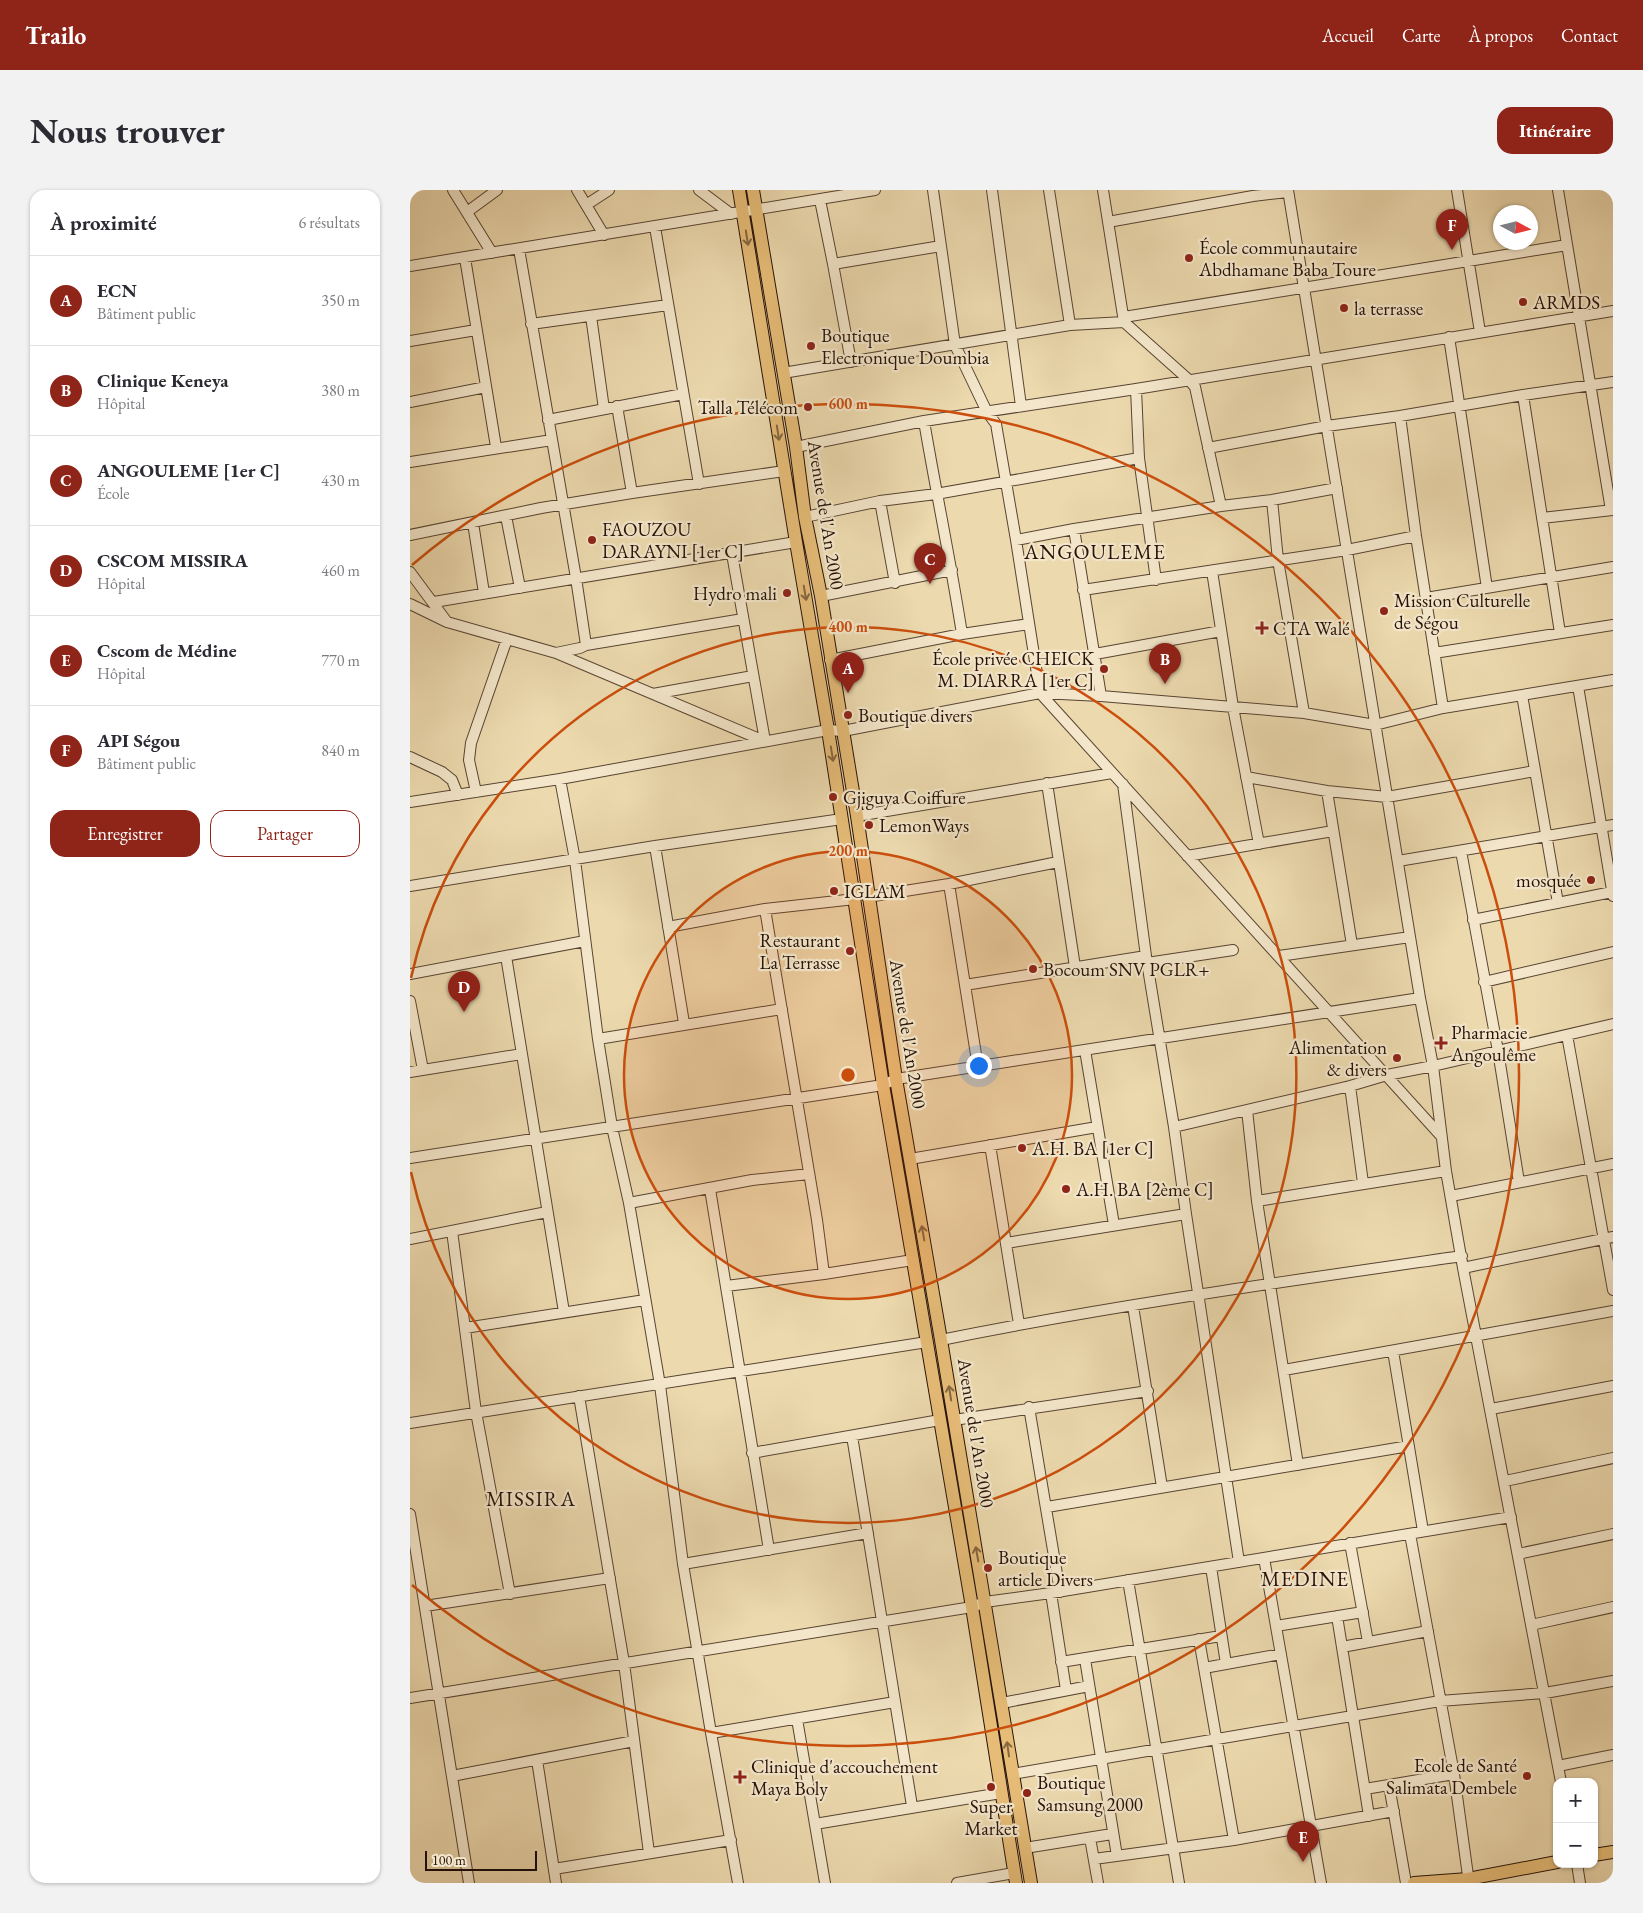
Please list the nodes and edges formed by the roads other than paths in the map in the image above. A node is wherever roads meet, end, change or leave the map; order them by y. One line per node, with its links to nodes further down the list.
1 (453, 190): 20 (street)
2 (497, 190): 20 (street)
3 (577, 190): 18 (street)
4 (609, 190): 18 (street)
5 (699, 190): 21 (street)
6 (739, 190): 21 (main road, Avenue de l'An 2000)
7 (753, 190): 19 (main road, Avenue de l'An 2000)
8 (875, 190): 16 (street)
9 (933, 190): 26 (street)
10 (992, 190): 43 (street)
11 (1049, 190): 40 (street)
12 (1103, 190): 22 (street)
13 (1457, 190): 30 (street)
14 (1558, 190): 25 (street)
15 (1288, 191): 22 (street); 33 (street)
16 (847, 192): 17 (street)
17 (820, 200): 19 (street); 31 (street)
18 (586, 204): 24 (street)
19 (756, 210): 21 (street); 49 (main road, Avenue de l'An 2000)
20 (467, 212): 28 (street)
21 (737, 214): 23 (street); 73 (main road, Avenue de l'An 2000, one-way to 73)
22 (1108, 222): 38 (street)
23 (655, 227): 24 (street); 34 (street)
24 (604, 235): 27 (street)
25 (1567, 245): 30 (street); 37 (street)
26 (941, 246): 31 (street); 46 (street)
27 (519, 249): 28 (street); 39 (street)
28 (492, 253): 29 (street)
29 (465, 258): 32 (street); 41 (street)
30 (1468, 261): 33 (street); 42 (street)
31 (833, 264): 48 (street)
32 (410, 266)
33 (1304, 288): 38 (street); 47 (street)
34 (668, 305): 36 (street); 55 (street)
35 (1613, 311): 37 (street)
36 (591, 316): 39 (street); 61 (street)
37 (1579, 316): 42 (street); 52 (street)
38 (1124, 320): 40 (street); 50 (street)
39 (531, 324): 64 (street)
40 (1070, 326): 43 (street)
41 (476, 330): 45 (street); 53 (street)
42 (1480, 332): 44 (street)
43 (1011, 335): 46 (street); 59 (street)
44 (1449, 337): 47 (street); 60 (street)
45 (410, 341)
46 (955, 344): 48 (street); 62 (street)
47 (1316, 358): 50 (street); 66 (street)
48 (851, 362): 49 (street)
49 (783, 373): 68 (main road, Avenue de l'An 2000)
50 (1190, 380): 54 (street); 70 (street)
51 (1613, 382): 52 (street)
52 (1590, 386): 56 (street); 83 (street)
53 (486, 387): 57 (street); 69 (street)
54 (1136, 389): 59 (street); 71 (street)
55 (683, 394): 58 (street); 75 (street)
56 (1523, 395): 60 (street); 87 (street)
57 (410, 402)
58 (617, 406): 61 (street); 77 (street)
59 (1021, 406): 62 (street)
60 (1458, 406): 63 (street); 106 (street)
61 (604, 409): 64 (street)
62 (988, 412): 65 (street); 74 (street)
63 (1400, 416): 66 (street); 91 (street)
64 (548, 420): 67 (street)
65 (924, 421): 68 (street); 78 (street)
66 (1327, 426): 70 (street); 76 (street)
67 (552, 440): 69 (street); 81 (street)
68 (796, 447): 85 (main road, Avenue de l'An 2000)
69 (496, 448): 72 (street)
70 (1208, 448): 82 (street)
71 (1139, 458): 74 (street); 86 (street)
72 (410, 462)
73 (784, 471): 75 (street); 93 (main road, Avenue de l'An 2000)
74 (1006, 481): 78 (street); 92 (street)
75 (698, 484): 77 (street)
76 (1337, 488): 79 (street); 94 (street)
77 (632, 493): 81 (street)
78 (936, 494): 80 (street); 98 (street)
79 (1272, 500): 82 (street); 96 (street)
80 (880, 501): 85 (street); 104 (street)
81 (563, 505): 84 (street); 101 (street)
82 (1221, 506): 86 (street)
83 (1612, 510): 87 (street)
84 (506, 516): 88 (street); 105 (street)
85 (805, 517): 109 (main road, Avenue de l'An 2000)
86 (1149, 517): 89 (street); 103 (street)
87 (1542, 518): 102 (street)
88 (473, 523): 90 (street); 108 (street)
89 (1074, 529): 92 (street); 107 (street)
90 (410, 535)
91 (1416, 536): 94 (street); 110 (street)
92 (1016, 540): 115 (street)
93 (796, 542): 95 (street); 137 (main road, Avenue de l'An 2000, one-way to 137)
94 (1347, 550): 96 (street); 136 (street)
95 (732, 554): 101 (street); 113 (street)
96 (1278, 560): 99 (street); 135 (street)
97 (1613, 567): 102 (street)
98 (952, 570): 104 (street); 119 (street)
99 (1212, 571): 103 (street); 117 (street)
100 (410, 572): 111 (street)
101 (576, 578): 105 (street); 121 (street)
102 (1552, 578): 106 (street); 118 (street)
103 (1156, 580): 107 (street)
104 (895, 583): 109 (street)
105 (520, 588): 108 (street)
106 (1487, 588): 110 (street)
107 (1083, 590): 124 (street)
108 (484, 593): 111 (street)
109 (820, 596): 125 (main road, Avenue de l'An 2000)
110 (1426, 598): 123 (street)
111 (434, 602): 114 (street)
112 (410, 604): 114 (street)
113 (743, 619): 121 (street); 126 (street)
114 (447, 622): 120 (street)
115 (1029, 624): 119 (street); 130 (street)
116 (1613, 625): 118 (street)
117 (1221, 631): 124 (street); 133 (street)
118 (1560, 633): 123 (street)
119 (962, 634): 125 (street)
120 (507, 639): 122 (street); 148 (street)
121 (586, 645): 122 (street)
122 (556, 653): 129 (street)
123 (1434, 653): 134 (street)
124 (1095, 654): 132 (street)
125 (830, 660): 138 (main road, Avenue de l'An 2000)
126 (753, 676): 129 (street); 139 (street)
127 (1613, 680): 128 (street)
128 (1578, 686): 131 (street); 155 (street)
129 (653, 694): 139 (street)
130 (1040, 694): 132 (street); 138 (street); 142 (street)
131 (1522, 695): 134 (street); 141 (street)
132 (1101, 696): 133 (street)
133 (1233, 707): 135 (street); 143 (street)
134 (1443, 708): 136 (street)
135 (1304, 713): 136 (street)
136 (1376, 724): 150 (street)
137 (828, 730): 138 (street); 139 (street); 153 (main road, Avenue de l'An 2000, one-way to 153)
138 (843, 730): 152 (main road, Avenue de l'An 2000)
139 (765, 741): 144 (street)
140 (410, 757): 149 (street)
141 (1535, 772): 150 (street); 157 (street)
142 (1112, 773): 145 (street); 146 (street)
143 (1246, 777): 147 (street); 158 (street)
144 (560, 779): 148 (street); 162 (street)
145 (1047, 784): 152 (street); 164 (street)
146 (1123, 784): 161 (street); 180 (street)
147 (1327, 791): 150 (street); 156 (street)
148 (476, 792): 149 (street)
149 (458, 795): 151 (street)
150 (1387, 797): 163 (street)
151 (410, 802)
152 (857, 816): 168 (main road, Avenue de l'An 2000)
153 (842, 819): 159 (street); 168 (main road, Avenue de l'An 2000)
154 (1613, 825): 155 (street)
155 (1601, 827): 157 (street); 167 (street)
156 (1334, 831): 158 (street); 175 (street)
157 (1546, 836): 160 (street); 169 (street)
158 (1259, 844): 161 (street)
159 (655, 846): 162 (street); 172 (street)
160 (1461, 851): 163 (street); 171 (street)
161 (1188, 856): 179 (street)
162 (575, 860): 166 (street); 174 (street)
163 (1398, 861): 173 (street)
164 (1058, 862): 165 (street); 181 (street)
165 (949, 884): 168 (street); 184 (street)
166 (410, 886)
167 (1613, 894): 169 (street)
168 (861, 898): 170 (street); 202 (main road, Avenue de l'An 2000); 203 (main road, Avenue de l'An 2000)
169 (1558, 903): 171 (street)
170 (765, 909): 172 (street); 187 (street)
171 (1473, 920): 183 (street)
172 (668, 926): 189 (street)
173 (1410, 937): 175 (street); 185 (street)
174 (584, 941): 178 (street); 193 (street)
175 (1352, 946): 179 (street)
176 (1233, 950): 180 (street)
177 (1613, 952): 183 (street)
178 (506, 956): 182 (street); 196 (street)
179 (1279, 956): 188 (street)
180 (1147, 960): 181 (street); 192 (street)
181 (1074, 967): 184 (street)
182 (410, 974)
183 (1484, 982): 195 (street)
184 (965, 984): 198 (street)
185 (1420, 998): 188 (street); 197 (street)
186 (410, 1001): 199 (street)
187 (782, 1008): 189 (street); 205 (street)
188 (1329, 1012): 192 (street); 201 (street)
189 (684, 1023): 193 (street)
190 (1613, 1024): 191 (street)
191 (1567, 1035): 195 (street); 216 (street)
192 (1159, 1038): 194 (street); 209 (street)
193 (598, 1039): 207 (street)
194 (1085, 1050): 198 (street); 208 (street)
195 (1498, 1051): 197 (street); 219 (street)
196 (522, 1054): 199 (street); 211 (street)
197 (1433, 1066): 201 (street); 210 (street)
198 (978, 1067): 202 (street)
199 (423, 1070): 200 (street)
200 (410, 1072)
201 (1387, 1075): 204 (street); 210 (street)
202 (896, 1079): 203 (street); 214 (main road, Avenue de l'An 2000)
203 (883, 1085): 205 (street); 233 (main road, Avenue de l'An 2000)
204 (1350, 1086): 206 (street); 220 (street)
205 (796, 1098): 207 (street); 218 (street)
206 (1247, 1110): 209 (street); 223 (street)
207 (612, 1127): 211 (street); 224 (street)
208 (1097, 1127): 212 (street); 227 (street)
209 (1174, 1127): 226 (street)
210 (1441, 1136): 217 (street)
211 (536, 1139): 213 (street); 225 (street)
212 (990, 1145): 214 (street); 231 (street)
213 (410, 1158)
214 (910, 1159): 247 (main road, Avenue de l'An 2000, one-way to 214)
215 (1613, 1164): 216 (street)
216 (1590, 1168): 219 (street); 229 (street)
217 (1446, 1171): 220 (street); 222 (street)
218 (809, 1174): 221 (street); 235 (street)
219 (1519, 1182): 222 (street)
220 (1363, 1183): 223 (street)
221 (710, 1189): 224 (street); 237 (street)
222 (1450, 1196): 232 (street)
223 (1257, 1201): 236 (street)
224 (629, 1203): 240 (street)
225 (548, 1212): 228 (street); 243 (street)
226 (1186, 1214): 227 (street); 239 (street)
227 (1114, 1225): 231 (street)
228 (452, 1231): 230 (street); 245 (street)
229 (1608, 1238): 234 (street); 238 (street)
230 (410, 1240)
231 (1006, 1243): 244 (street)
232 (1462, 1256): 234 (street); 236 (street)
233 (913, 1260): 235 (street); 248 (main road, Avenue de l'An 2000)
234 (1463, 1268): 246 (street)
235 (824, 1274): 237 (street)
236 (1270, 1284): 239 (street); 250 (street)
237 (726, 1286): 251 (street)
238 (1613, 1290)
239 (1198, 1295): 241 (street); 267 (street)
240 (645, 1300): 243 (street); 252 (street)
241 (1133, 1306): 244 (street); 254 (street)
242 (1613, 1311): 246 (street)
243 (564, 1312): 245 (street)
244 (1019, 1324): 247 (street)
245 (465, 1328): 258 (street)
246 (1477, 1336): 249 (street); 257 (street)
247 (941, 1340): 260 (main road, Avenue de l'An 2000, one-way to 247)
248 (926, 1342): 251 (street); 259 (main road, Avenue de l'An 2000)
249 (1393, 1351): 250 (street); 263 (street)
250 (1284, 1370): 266 (street)
251 (740, 1371): 252 (street); 264 (street)
252 (660, 1385): 255 (street); 282 (street)
253 (1613, 1386): 257 (street)
254 (1148, 1391): 256 (street); 269 (street)
255 (579, 1396): 258 (street); 284 (street)
256 (1029, 1408): 260 (street); 270 (street)
257 (1491, 1409): 268 (street)
258 (476, 1412): 261 (street); 287 (street)
259 (940, 1420): 262 (street); 290 (main road, Avenue de l'An 2000)
260 (954, 1420): 288 (main road, Avenue de l'An 2000, one-way to 260)
261 (410, 1423)
262 (852, 1436): 264 (street); 274 (street)
263 (1409, 1446): 266 (street); 273 (street)
264 (752, 1453): 278 (street)
265 (1613, 1458): 268 (street)
266 (1298, 1465): 267 (street)
267 (1226, 1476): 269 (street); 281 (street)
268 (1505, 1480): 272 (street)
269 (1162, 1487): 270 (street)
270 (1047, 1507): 286 (street)
271 (410, 1514): 289 (street)
272 (1511, 1517): 273 (street); 279 (street)
273 (1422, 1532): 275 (street)
274 (868, 1533): 278 (street); 294 (street)
275 (1410, 1534): 277 (street); 297 (street)
276 (1613, 1534): 279 (street)
277 (1350, 1544): 280 (street); 292 (street)
278 (769, 1550): 282 (street)
279 (1518, 1554): 295 (street)
280 (1264, 1558): 281 (street); 296 (street)
281 (1239, 1562): 283 (street)
282 (683, 1564): 303 (street)
283 (1211, 1567): 285 (street); 298 (street)
284 (610, 1578): 287 (street); 307 (street)
285 (1128, 1580): 286 (street); 302 (street)
286 (1056, 1593): 288 (street); 306 (street)
287 (510, 1594): 289 (street)
288 (985, 1602): 290 (street); 318 (main road, Avenue de l'An 2000)
289 (425, 1606): 314 (street)
290 (972, 1607): 294 (street); 336 (main road, Avenue de l'An 2000)
291 (1613, 1607): 295 (street)
292 (1362, 1612): 293 (street); 300 (street)
293 (1337, 1616): 296 (street); 301 (street)
294 (882, 1621): 303 (street); 317 (street)
295 (1531, 1625): 313 (street)
296 (1276, 1626): 304 (street)
297 (1428, 1631): 300 (street); 316 (street)
298 (1221, 1636): 299 (street); 308 (street)
299 (1199, 1639): 302 (street); 309 (street)
300 (1368, 1642): 301 (street)
301 (1342, 1647): 319 (street)
302 (1139, 1650): 305 (street); 325 (street)
303 (698, 1651): 307 (street); 322 (street)
304 (1281, 1654): 308 (street); 321 (street)
305 (1084, 1659): 306 (street); 311 (street)
306 (1061, 1662): 312 (street)
307 (624, 1664): 314 (street); 324 (street)
308 (1226, 1664): 309 (street)
309 (1204, 1668): 323 (street)
310 (1613, 1681): 313 (street)
311 (1089, 1686): 312 (street); 327 (street)
312 (1066, 1690): 318 (street)
313 (1545, 1693): 316 (street); 329 (street)
314 (439, 1694): 315 (street); 332 (street)
315 (410, 1698)
316 (1440, 1701): 319 (street); 331 (street)
317 (895, 1702): 320 (street); 337 (street)
318 (1002, 1703): 330 (main road, Avenue de l'An 2000, one-way to 318)
319 (1354, 1716): 321 (street); 335 (street)
320 (797, 1719): 322 (street); 340 (street)
321 (1294, 1726): 323 (street); 341 (street)
322 (711, 1733): 344 (street)
323 (1216, 1739): 325 (street); 345 (street)
324 (634, 1742): 328 (street); 349 (street)
325 (1156, 1750): 327 (street); 347 (street)
326 (1613, 1755): 329 (street)
327 (1100, 1759): 330 (street); 342 (street)
328 (537, 1760): 332 (street); 355 (street)
329 (1558, 1766): 333 (street)
330 (1012, 1774): 346 (main road, Avenue de l'An 2000)
331 (1454, 1774): 334 (street); 357 (street)
332 (452, 1776): 358 (street)
333 (1560, 1778)
334 (1389, 1785): 335 (street); 338 (street)
335 (1365, 1789): 339 (street)
336 (1001, 1793): 337 (street); 356 (main road, Avenue de l'An 2000)
337 (912, 1806): 340 (street)
338 (1394, 1812): 339 (street); 367 (street)
339 (1369, 1816): 341 (street)
340 (815, 1824): 361 (street)
341 (1311, 1827): 345 (street); 366 (street)
342 (1112, 1834): 343 (street); 351 (street)
343 (1090, 1838): 346 (street); 352 (street)
344 (731, 1840): 349 (street); 360 (street)
345 (1234, 1840): 347 (street)
346 (1025, 1848): 363 (main road, Avenue de l'An 2000)
347 (1173, 1848): 351 (street); 365 (street)
348 (1613, 1852): 350 (main road)
349 (649, 1853): 355 (street)
350 (1598, 1854)
351 (1117, 1856): 352 (street)
352 (1094, 1859): 364 (street)
353 (1553, 1863): 357 (main road)
354 (1578, 1868): 369 (street)
355 (554, 1869): 359 (street)
356 (1015, 1878): 362 (street)
357 (1468, 1881): 368 (main road)
358 (466, 1882)
359 (556, 1883)
360 (738, 1883)
361 (825, 1883)
362 (956, 1883)
363 (1031, 1883)
364 (1098, 1883)
365 (1179, 1883)
366 (1321, 1883)
367 (1406, 1883)
368 (1414, 1883)
369 (1580, 1883)

